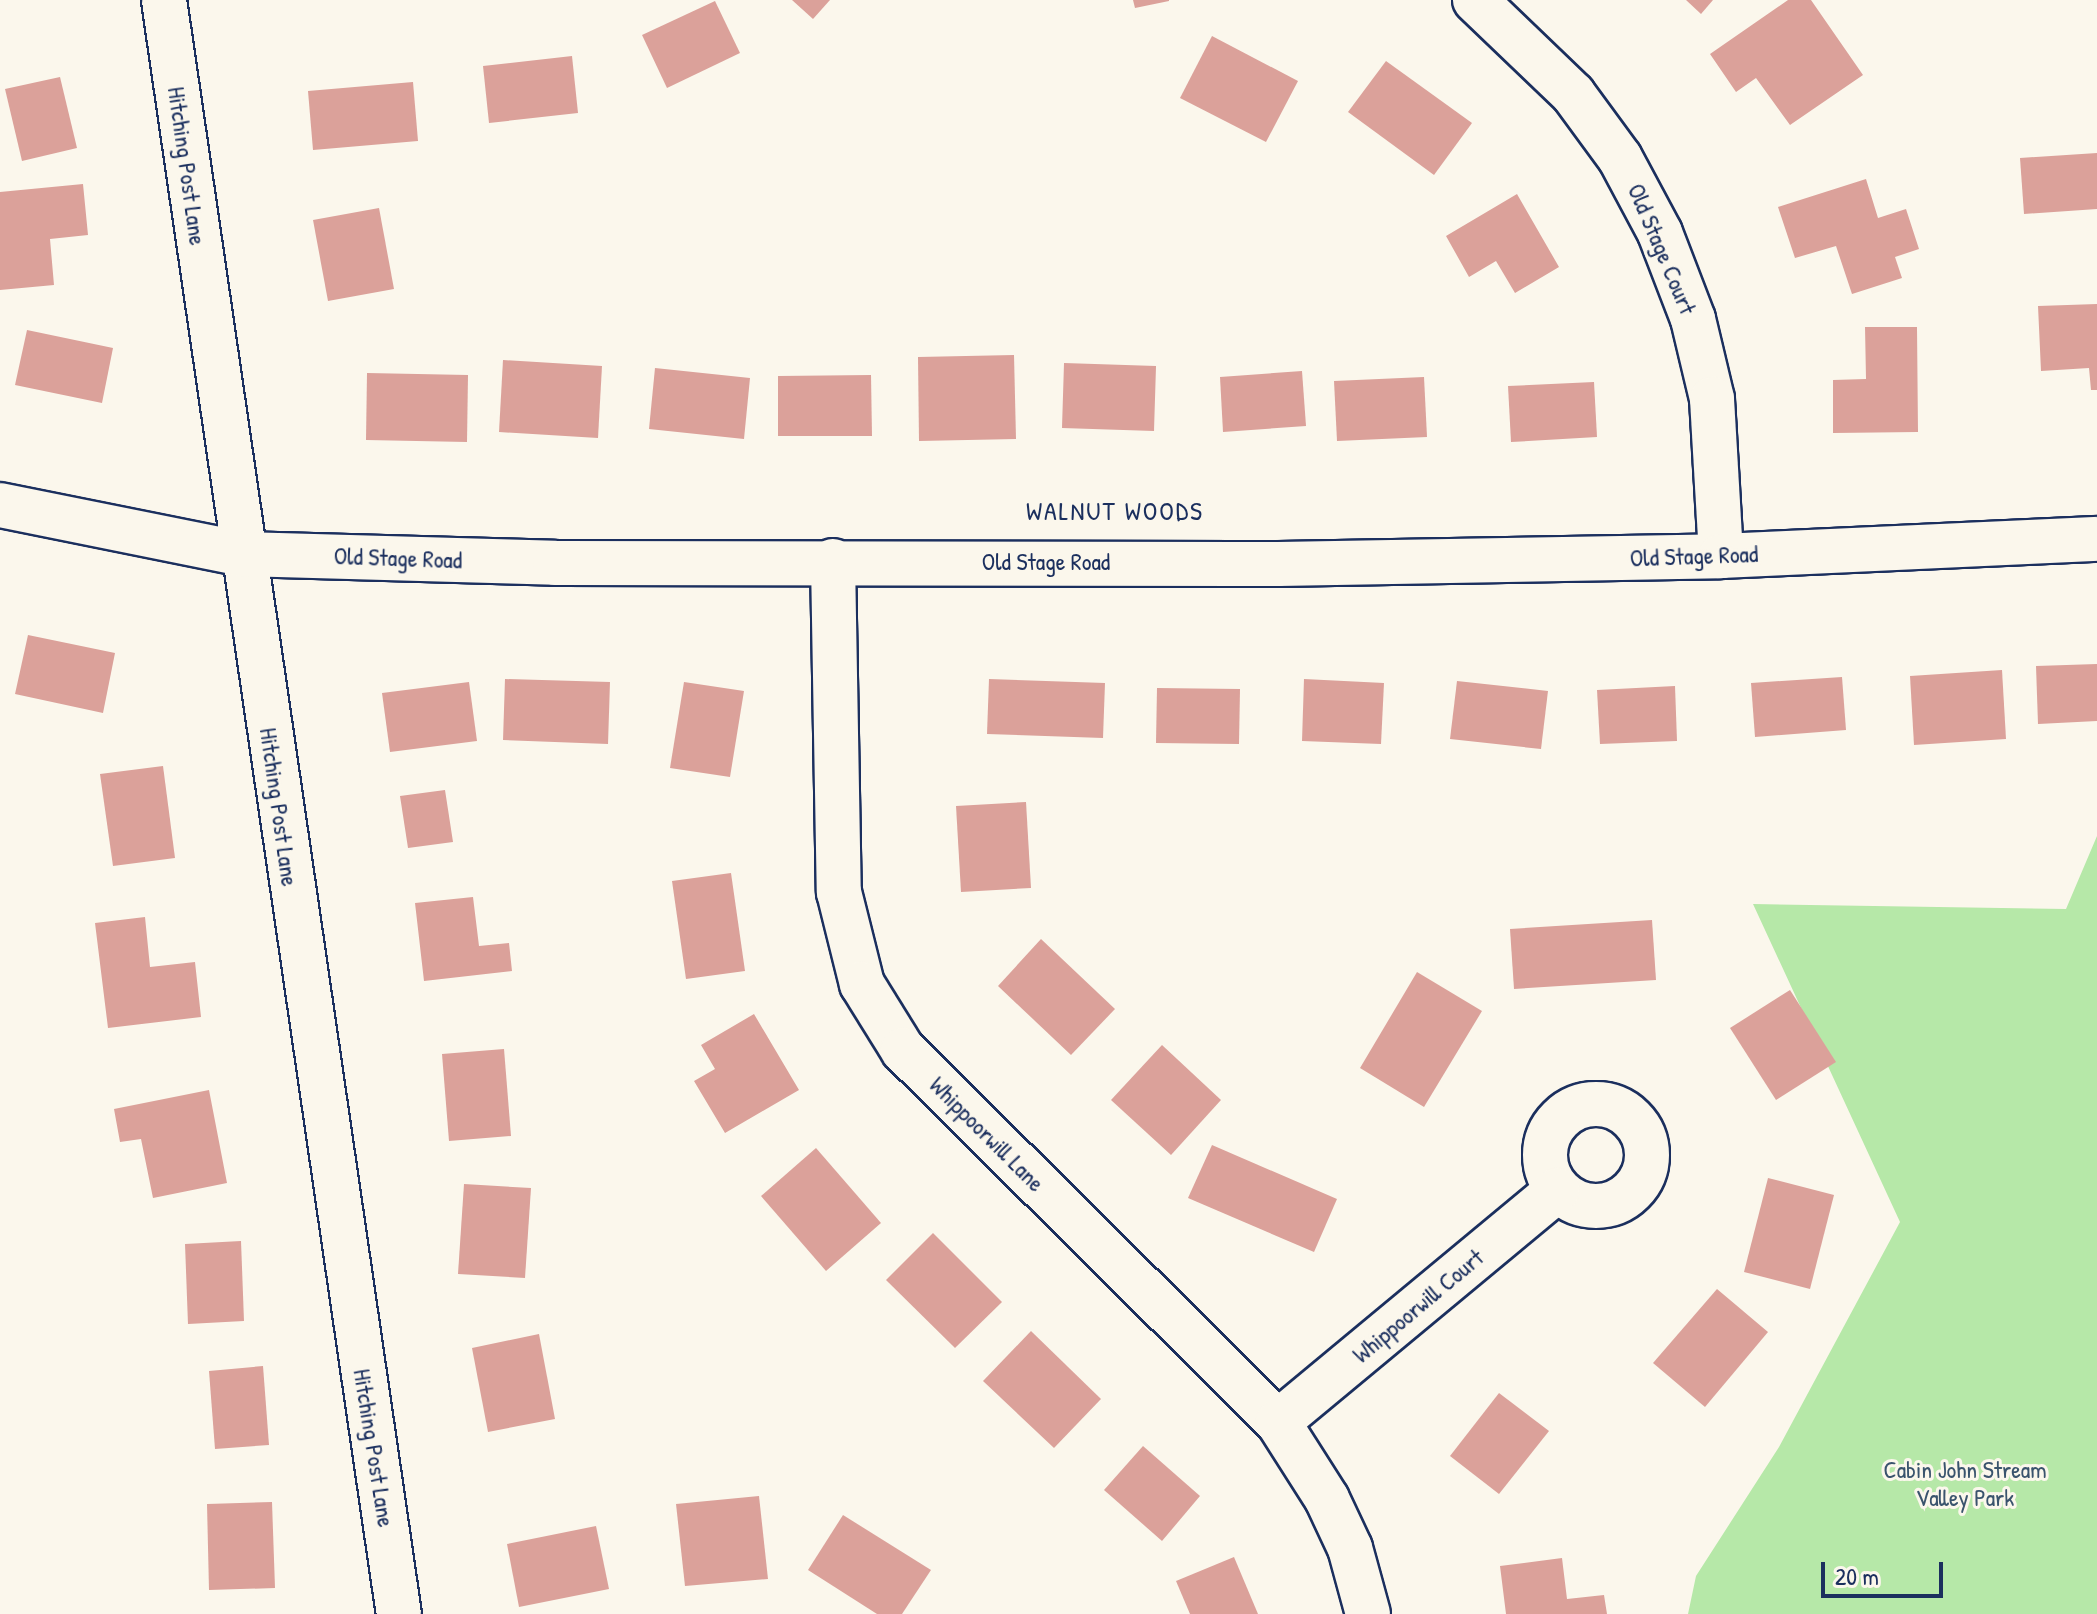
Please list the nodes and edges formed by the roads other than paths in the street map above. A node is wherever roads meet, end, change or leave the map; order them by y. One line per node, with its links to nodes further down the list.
1 (166, 0): 5 (street, Hitching Post Lane)
2 (1475, 0): 6 (street, Old Stage Court)
3 (0, 505): 5 (street, Old Stage Road)
4 (2097, 539): 6 (street, Old Stage Road)
5 (242, 554): 7 (street, Old Stage Road); 10 (street, Hitching Post Lane)
6 (1721, 556): 7 (street, Old Stage Road)
7 (833, 561): 9 (street, Whippoorwill Lane)
8 (1557, 1190): 9 (street, Whippoorwill Court)
9 (1278, 1422): 11 (street, Whippoorwill Lane)
10 (399, 1614)
11 (1368, 1614)

